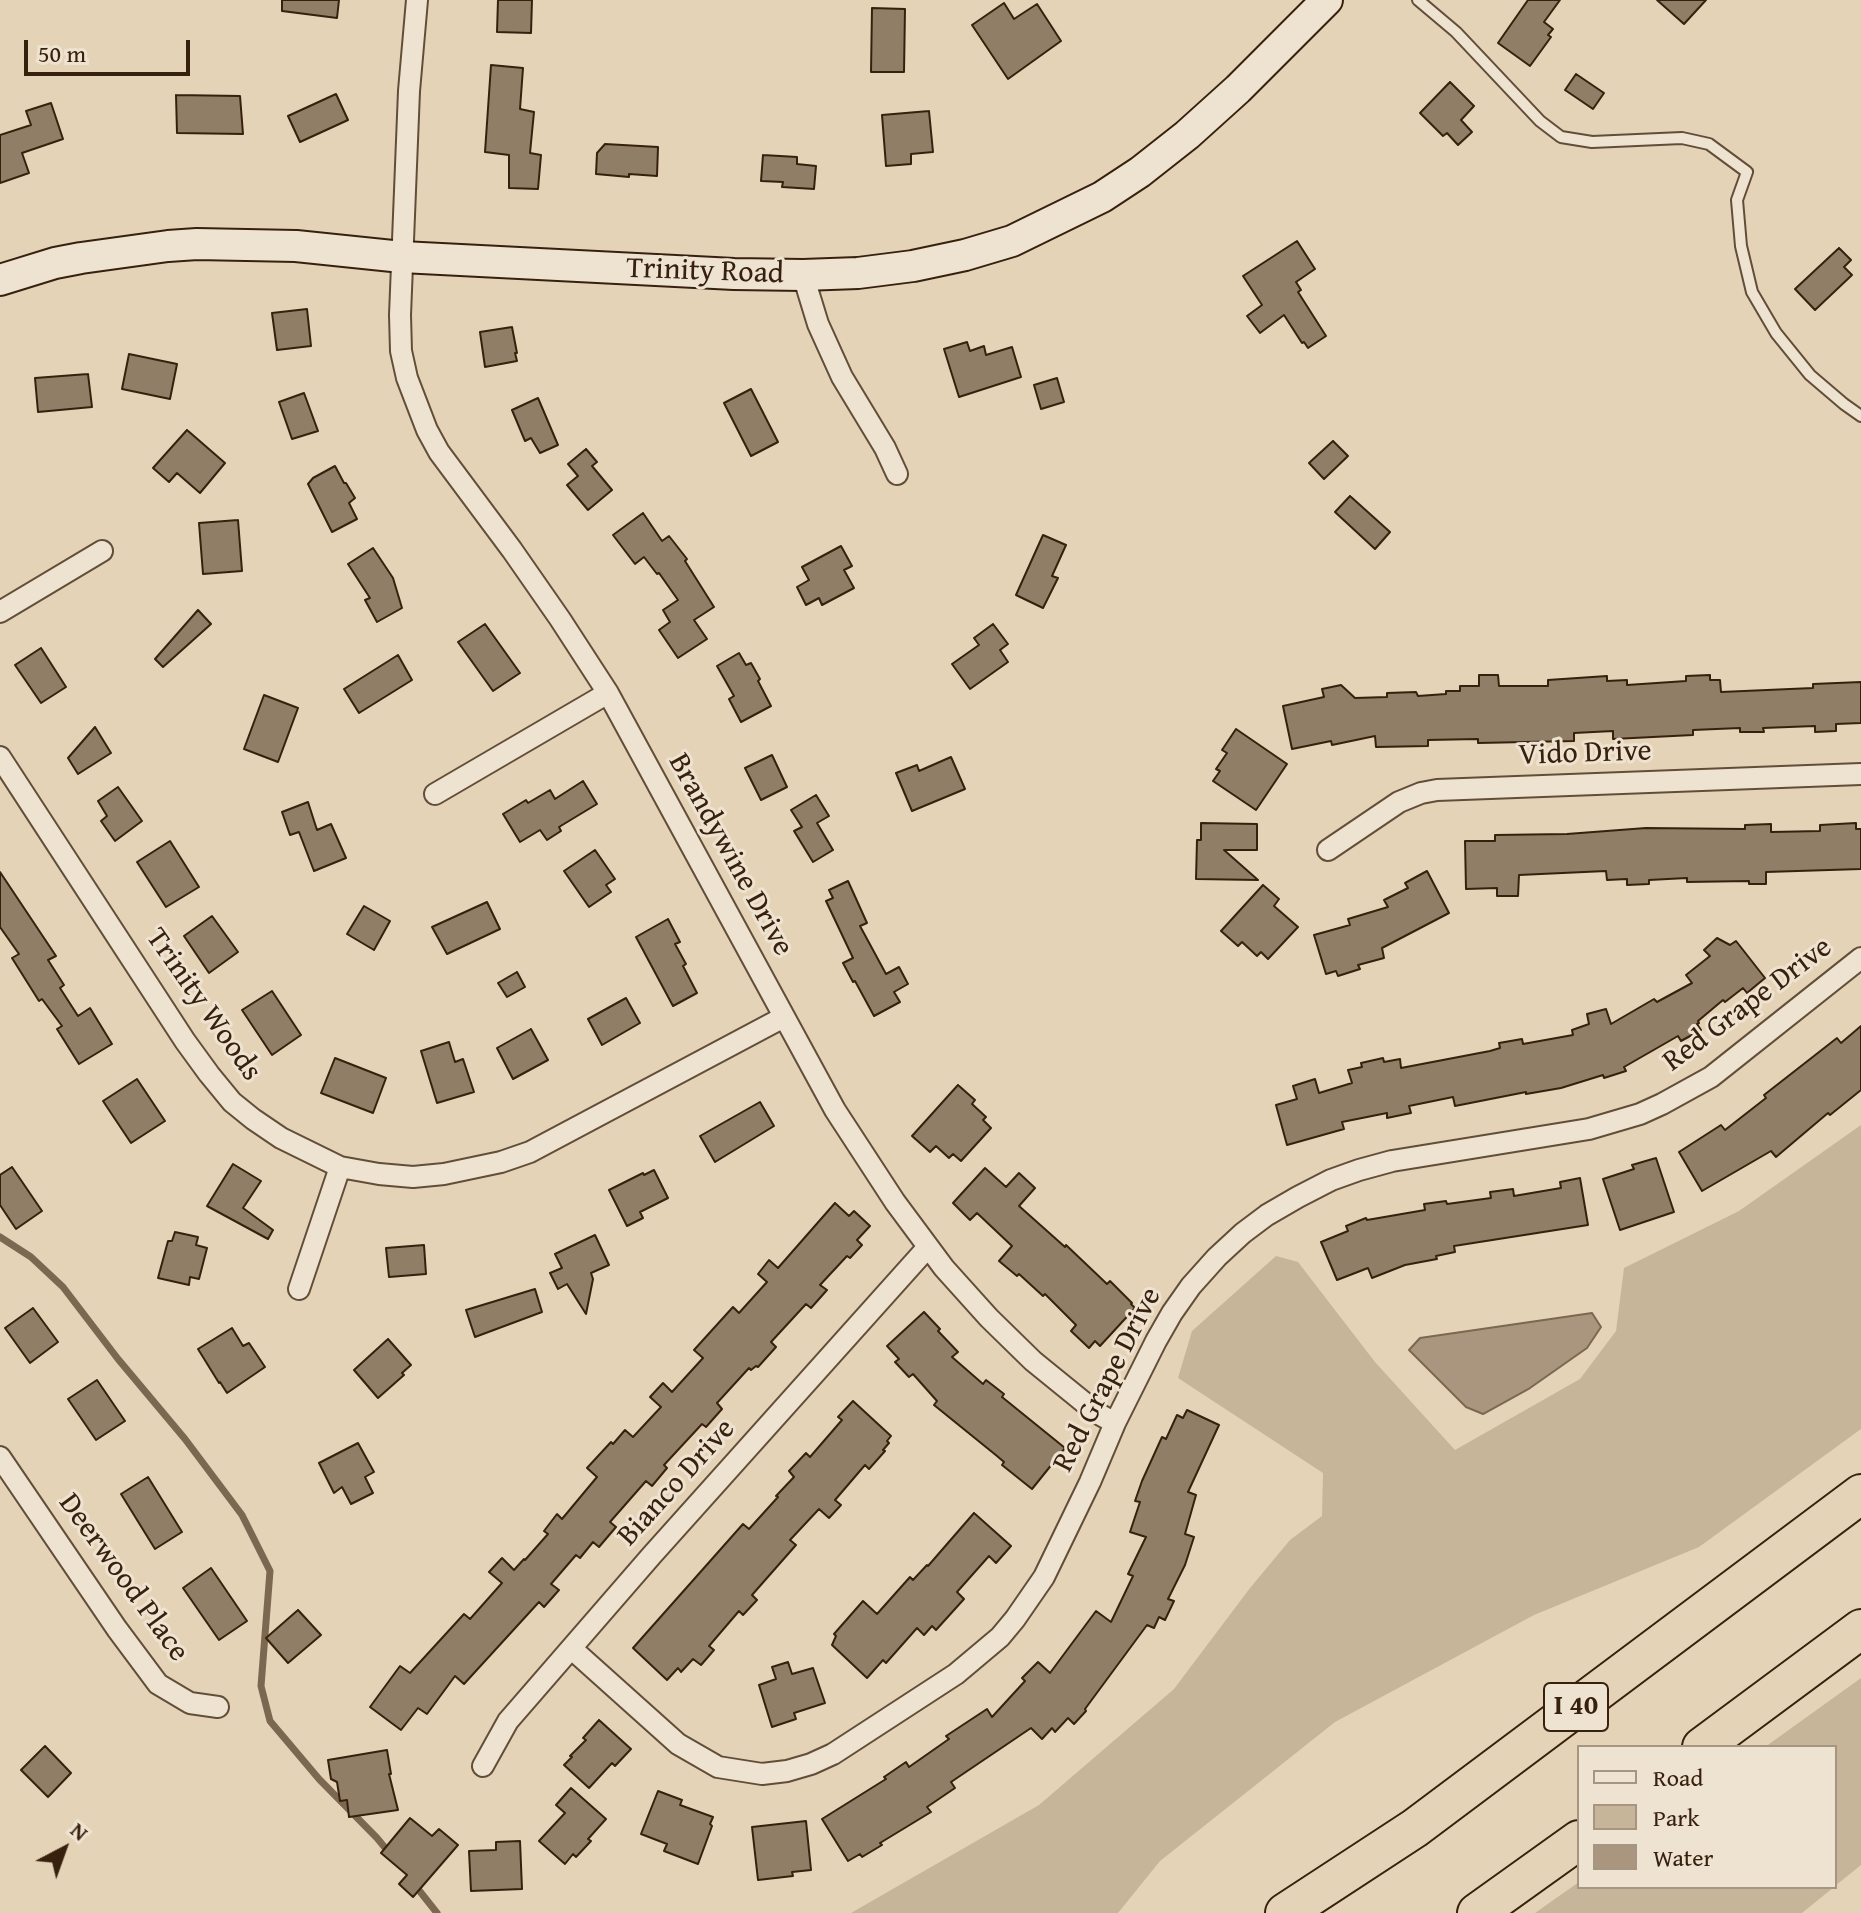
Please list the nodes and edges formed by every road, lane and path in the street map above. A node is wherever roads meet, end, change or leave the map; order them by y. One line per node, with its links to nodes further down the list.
1 (417, 0): 4 (street, Brandywine Drive)
2 (1327, 0): 5 (main road, Trinity Road)
3 (1418, 0): 7 (lane)
4 (402, 257): 5 (main road, Trinity Road); 6 (main road, Trinity Road); 11 (street, Brandywine Drive)
5 (803, 275): 8 (street)
6 (0, 280)
7 (1861, 416)
8 (897, 474)
9 (102, 551): 10 (street)
10 (0, 612)
11 (608, 693): 14 (street); 17 (street, Brandywine Drive)
12 (0, 757): 18 (street, Trinity Woods)
13 (1861, 774): 15 (street, Vido Drive)
14 (435, 794)
15 (1328, 850)
16 (1861, 958): 21 (street, Red Grape Drive)
17 (784, 1017): 18 (street, Trinity Woods); 19 (street, Brandywine Drive)
18 (340, 1167): 20 (street)
19 (928, 1247): 21 (street, Brandywine Drive); 25 (street, Bianco Drive)
20 (299, 1289)
21 (1115, 1423): 25 (street, Red Grape Drive)
22 (0, 1457): 26 (street, Deerwood Place)
23 (1861, 1494): 30 (highway, I 40)
24 (1861, 1629): 27 (highway)
25 (572, 1649): 28 (street, Bianco Drive)
26 (218, 1707)
27 (1705, 1745)
28 (483, 1766)
29 (1577, 1841): 31 (highway)
30 (1285, 1913)
31 (1477, 1913)

